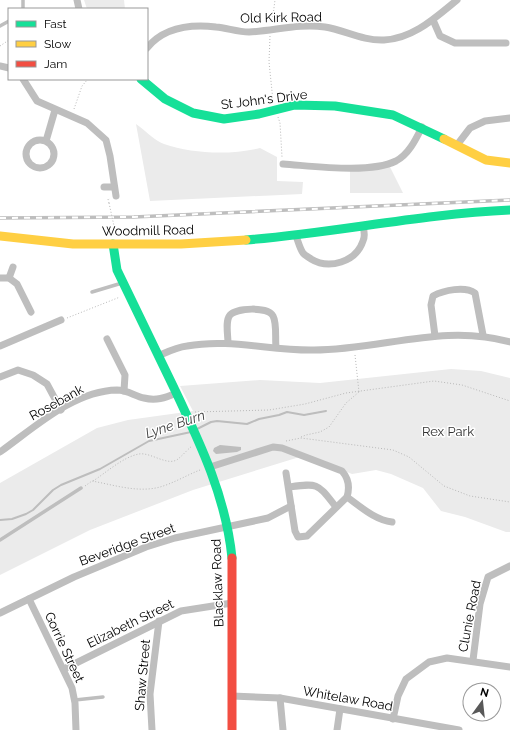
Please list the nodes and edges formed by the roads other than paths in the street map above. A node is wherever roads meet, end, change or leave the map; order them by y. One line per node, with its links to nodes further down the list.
1 (457, 0): 2 (street, Old Kirk Road)
2 (433, 20): 3 (street); 4 (street, Old Kirk Road)
3 (506, 43)
4 (148, 47)
5 (24, 80): 7 (street)
6 (142, 80): 9 (street, St John's Drive)
7 (55, 110): 10 (street); 14 (street)
8 (510, 118): 11 (street)
9 (422, 127): 11 (street, St John's Drive); 13 (street)
10 (46, 141): 10 (street)
11 (457, 145): 12 (street, St John's Drive)
12 (510, 163)
13 (283, 164)
14 (114, 186): 15 (street); 16 (street)
15 (104, 187)
16 (116, 196)
17 (510, 210): 18 (street, Woodmill Road)
18 (363, 226): 20 (street, Woodmill Road); 20 (street)
19 (0, 236): 21 (street, Woodmill Road)
20 (296, 236): 21 (street, Woodmill Road)
21 (113, 244): 25 (street, Blacklaw Road)
22 (13, 268): 24 (street)
23 (0, 278): 24 (street)
24 (9, 278): 27 (street)
25 (123, 283): 26 (lane); 36 (street, Blacklaw Road)
26 (92, 292)
27 (31, 312)
28 (60, 320): 34 (street)
29 (483, 335): 30 (street); 30 (street); 32 (street)
30 (435, 336): 35 (street)
31 (107, 339): 38 (street)
32 (510, 342)
33 (228, 343): 35 (street); 35 (street); 36 (street)
34 (0, 346)
35 (276, 347)
36 (158, 356): 39 (street, Blacklaw Road)
37 (0, 377): 40 (street)
38 (124, 391): 39 (street, Rosebank); 40 (street, Rosebank)
39 (176, 393): 42 (street, Blacklaw Road)
40 (60, 410): 41 (street, Rosebank)
41 (0, 452)
42 (210, 467): 46 (street); 50 (street, Blacklaw Road)
43 (286, 472): 44 (street)
44 (289, 487): 47 (street); 48 (street)
45 (81, 488): 51 (lane)
46 (347, 497): 48 (street); 49 (street)
47 (291, 506): 48 (street); 50 (street, Beveridge Street)
48 (336, 507)
49 (392, 522)
50 (228, 526): 53 (street, Beveridge Street); 54 (street, Blacklaw Road)
51 (0, 540)
52 (510, 566): 57 (street, Clunie Road)
53 (29, 599): 55 (street, Beveridge Street); 59 (street, Gorrie Street)
54 (232, 603): 56 (street, Elizabeth Street); 60 (street, Blacklaw Road)
55 (0, 613)
56 (159, 621): 59 (street, Elizabeth Street); 67 (street, Shaw Street)
57 (473, 660): 58 (street); 65 (street)
58 (510, 668)
59 (64, 669): 63 (street, Gorrie Street)
60 (232, 696): 62 (street, Whitelaw Road); 68 (street, Blacklaw Road)
61 (103, 697): 63 (lane)
62 (280, 698): 64 (street, Whitelaw Road); 69 (street)
63 (75, 700): 66 (street, Gorrie Street)
64 (340, 709): 65 (street, Whitelaw Road); 70 (street)
65 (394, 719): 71 (street, Whitelaw Road)
66 (76, 730)
67 (152, 730)
68 (232, 730)
69 (283, 730)
70 (337, 730)
71 (459, 730)

